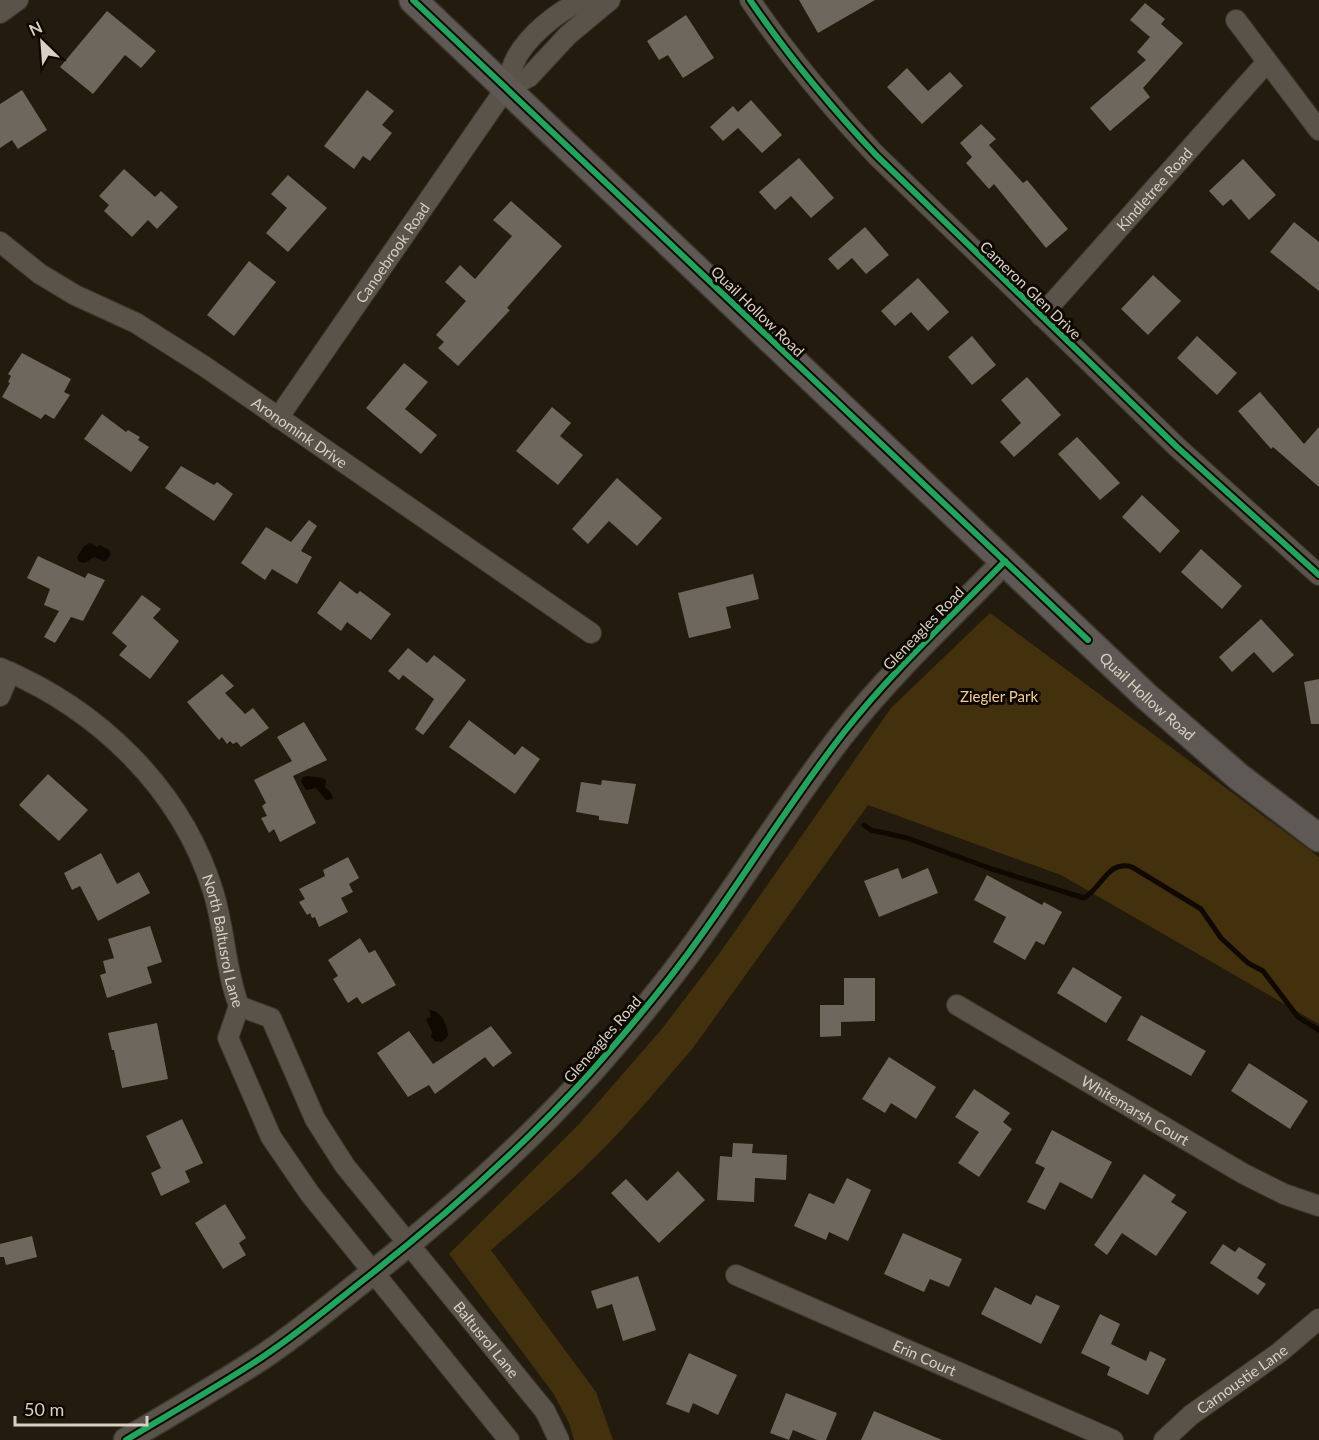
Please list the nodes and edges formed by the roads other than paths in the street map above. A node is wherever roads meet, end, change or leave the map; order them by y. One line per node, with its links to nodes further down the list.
1 (18, 0): 6 (street)
2 (413, 0): 9 (main road, Quail Hollow Road)
3 (585, 0): 9 (street, Canoebrook Road)
4 (610, 0): 9 (street, Canoebrook Road)
5 (750, 0): 12 (street, Cameron Glen Drive)
6 (0, 13)
7 (1236, 20): 8 (street)
8 (1267, 62): 10 (street); 12 (street, Kindletree Road)
9 (506, 88): 13 (street, Canoebrook Road); 14 (main road, Quail Hollow Road)
10 (1319, 129)
11 (0, 242): 13 (street, Aronomink Drive)
12 (1041, 316): 15 (street, Cameron Glen Drive)
13 (278, 418): 16 (street, Aronomink Drive)
14 (1005, 561): 19 (main road, Quail Hollow Road); 23 (street, Gleneagles Road)
15 (1319, 575)
16 (591, 633)
17 (5, 670): 18 (street); 21 (street, North Baltusrol Lane)
18 (0, 696)
19 (1319, 838)
20 (957, 1005): 22 (street, Whitemarsh Court)
21 (239, 1006): 23 (street, North Baltusrol Lane); 24 (street)
22 (1319, 1206)
23 (409, 1245): 24 (street, Gleneagles Road); 29 (street, Baltusrol Lane)
24 (374, 1272): 27 (street, Gleneagles Road); 28 (street)
25 (736, 1275): 30 (street, Erin Court)
26 (1319, 1319): 31 (street, Carnoustie Lane)
27 (126, 1440)
28 (509, 1440)
29 (559, 1440)
30 (1113, 1440)
31 (1164, 1440)

